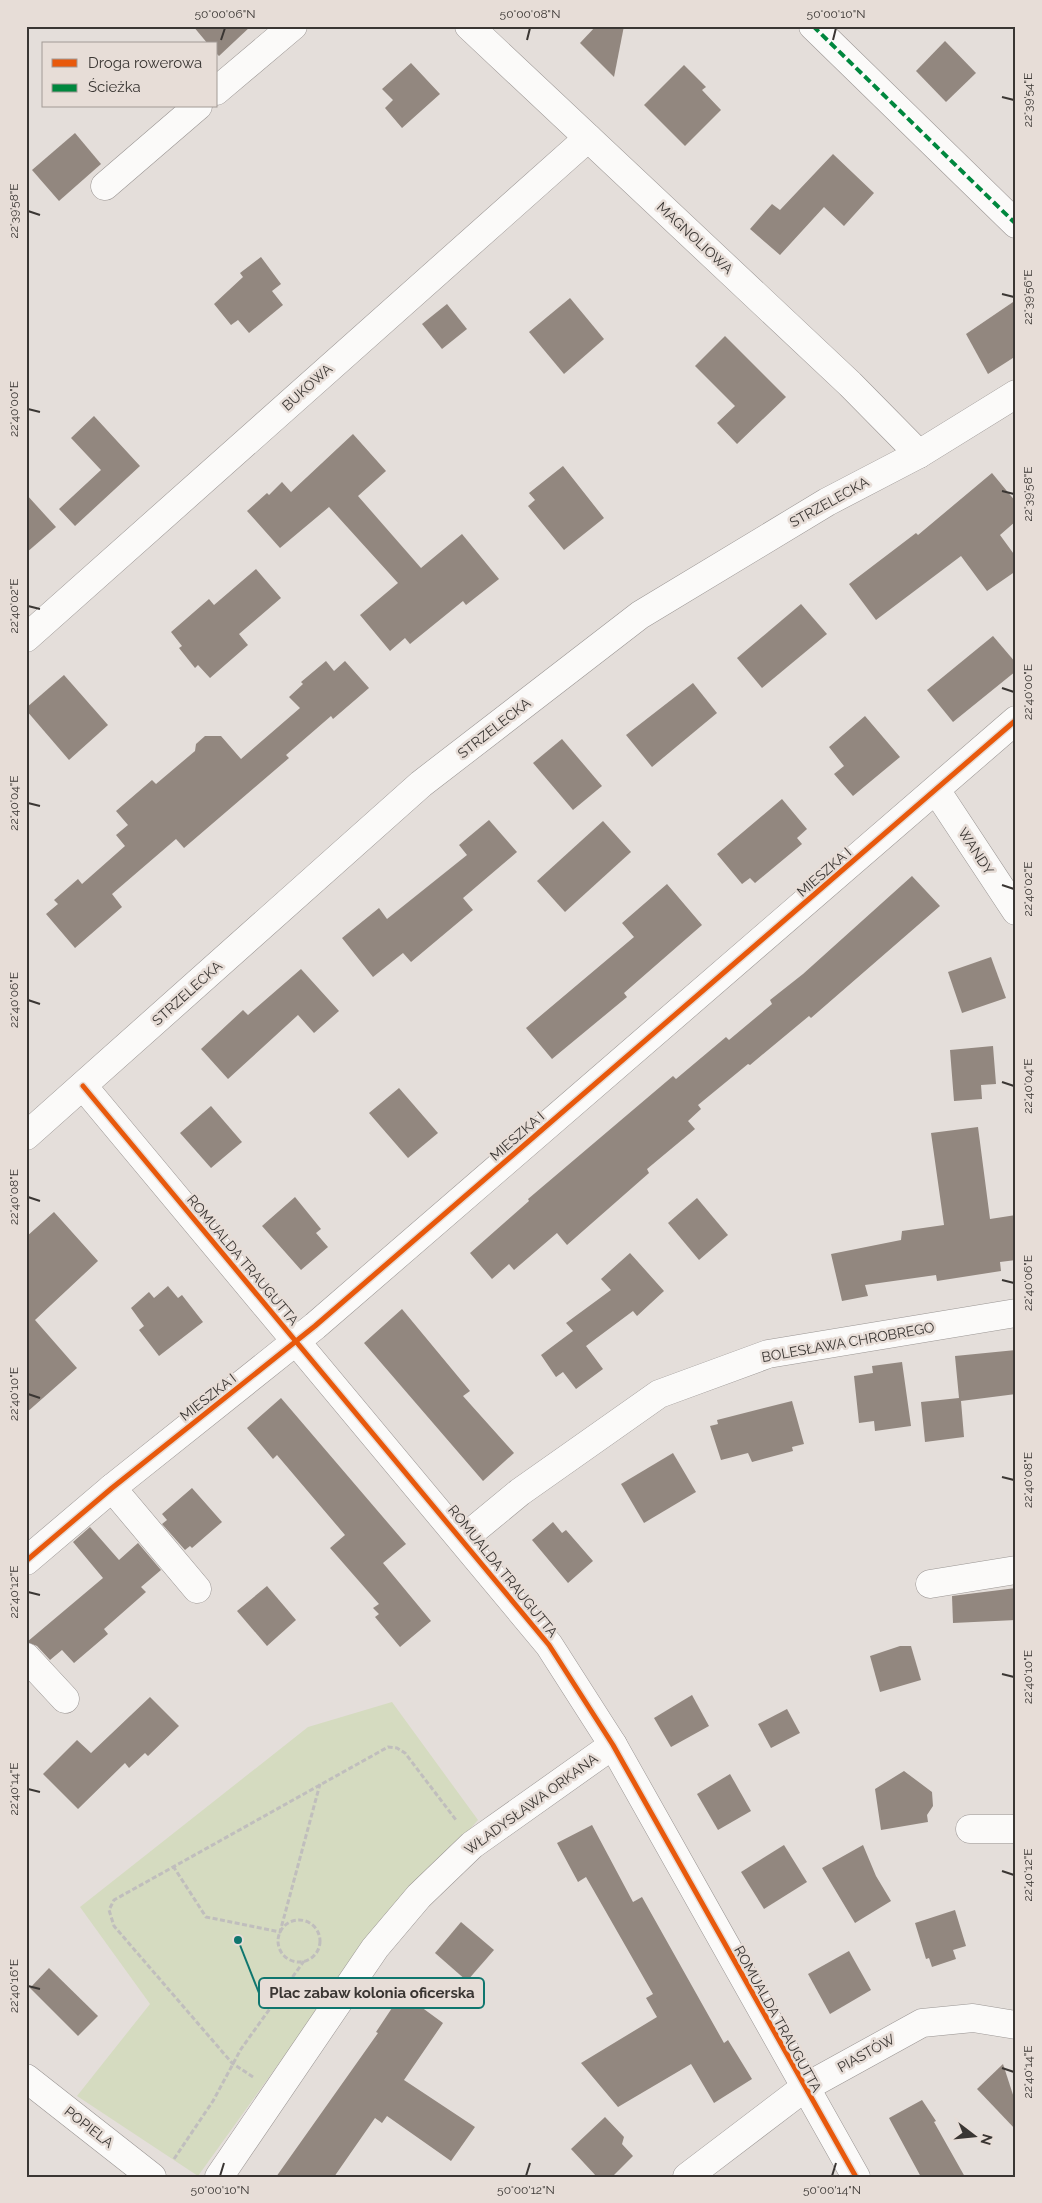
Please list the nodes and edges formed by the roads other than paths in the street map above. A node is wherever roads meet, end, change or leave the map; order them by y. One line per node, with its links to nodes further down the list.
1 (293, 26): 4 (street)
2 (469, 26): 6 (street, MAGNOLIOWA)
3 (813, 26): 8 (street)
4 (218, 89)
5 (196, 108): 7 (street)
6 (588, 138): 10 (street, MAGNOLIOWA); 11 (street, BUKOWA)
7 (105, 186)
8 (1016, 224)
9 (1016, 394): 10 (street, STRZELECKA)
10 (918, 454): 15 (street, STRZELECKA)
11 (26, 638)
12 (1016, 720): 13 (street, MIESZKA I)
13 (936, 790): 14 (street, WANDY); 18 (street, MIESZKA I)
14 (1016, 911)
15 (83, 1086): 16 (street, STRZELECKA); 18 (street, ROMUALDA TRAUGUTTA)
16 (26, 1136)
17 (1016, 1313): 20 (street, BOLESŁAWA CHROBREGO)
18 (296, 1341): 19 (street, MIESZKA I); 20 (street, ROMUALDA TRAUGUTTA)
19 (112, 1488): 21 (street, MIESZKA I); 24 (street)
20 (463, 1539): 27 (street, ROMUALDA TRAUGUTTA)
21 (26, 1561)
22 (1016, 1570): 23 (street)
23 (930, 1584)
24 (197, 1589)
25 (26, 1657): 26 (street)
26 (65, 1699)
27 (612, 1746): 32 (street, ROMUALDA TRAUGUTTA); 34 (street, WŁADYSŁAWA ORKANA)
28 (1016, 1829): 29 (street)
29 (970, 1830)
30 (1016, 2025): 32 (street, PIASTÓW)
31 (26, 2078): 33 (street, POPIELA)
32 (804, 2088): 35 (street, PIASTÓW); 36 (street, ROMUALDA TRAUGUTTA)
33 (162, 2170)
34 (219, 2177)
35 (686, 2177)
36 (856, 2177)

